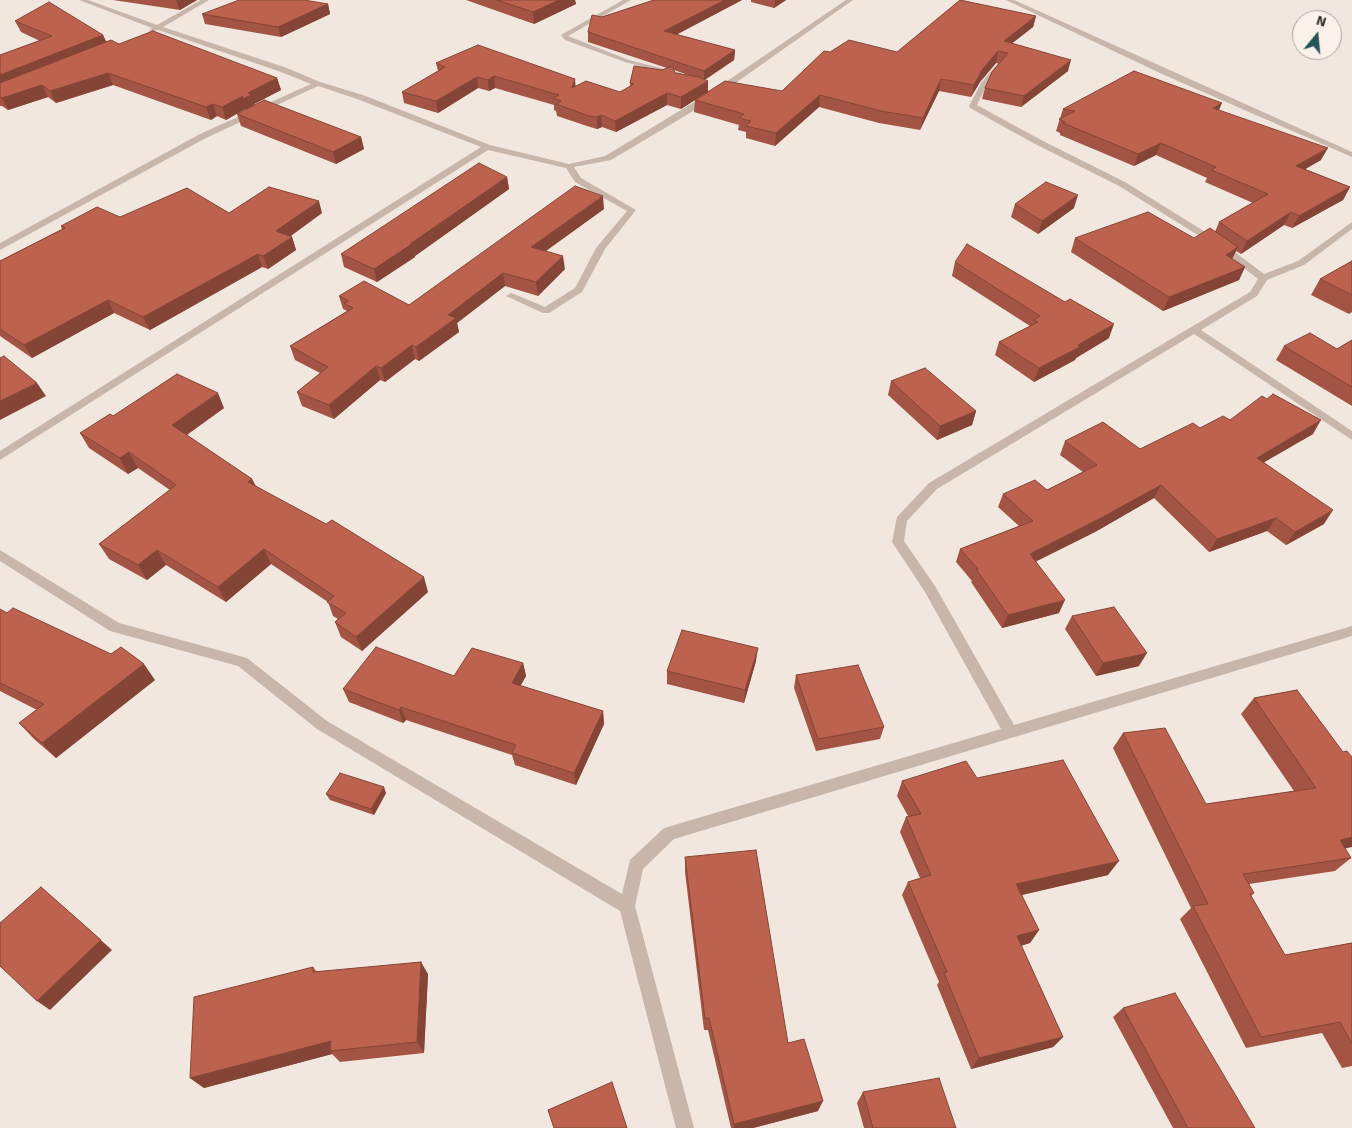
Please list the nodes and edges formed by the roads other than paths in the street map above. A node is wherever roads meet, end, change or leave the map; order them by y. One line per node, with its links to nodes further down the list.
1 (82, 0): 6 (street)
2 (206, 0): 6 (street)
3 (628, 0): 9 (street)
4 (850, 0): 12 (street)
5 (1009, 0): 14 (street)
6 (158, 28): 7 (street); 10 (street)
7 (142, 36)
8 (998, 65): 18 (street)
9 (684, 77)
10 (317, 84): 13 (street); 17 (street)
11 (709, 88): 12 (street)
12 (717, 92): 15 (street)
13 (487, 147): 15 (street); 22 (street)
14 (1352, 155)
15 (569, 166): 19 (street)
16 (1352, 225): 18 (street)
17 (0, 247)
18 (1263, 278): 20 (street)
19 (511, 296)
20 (1194, 330): 21 (street); 25 (street)
21 (1352, 436)
22 (0, 456)
23 (0, 555): 26 (street)
24 (1352, 631): 25 (street)
25 (1010, 731): 26 (street)
26 (627, 906): 27 (street)
27 (685, 1128)

